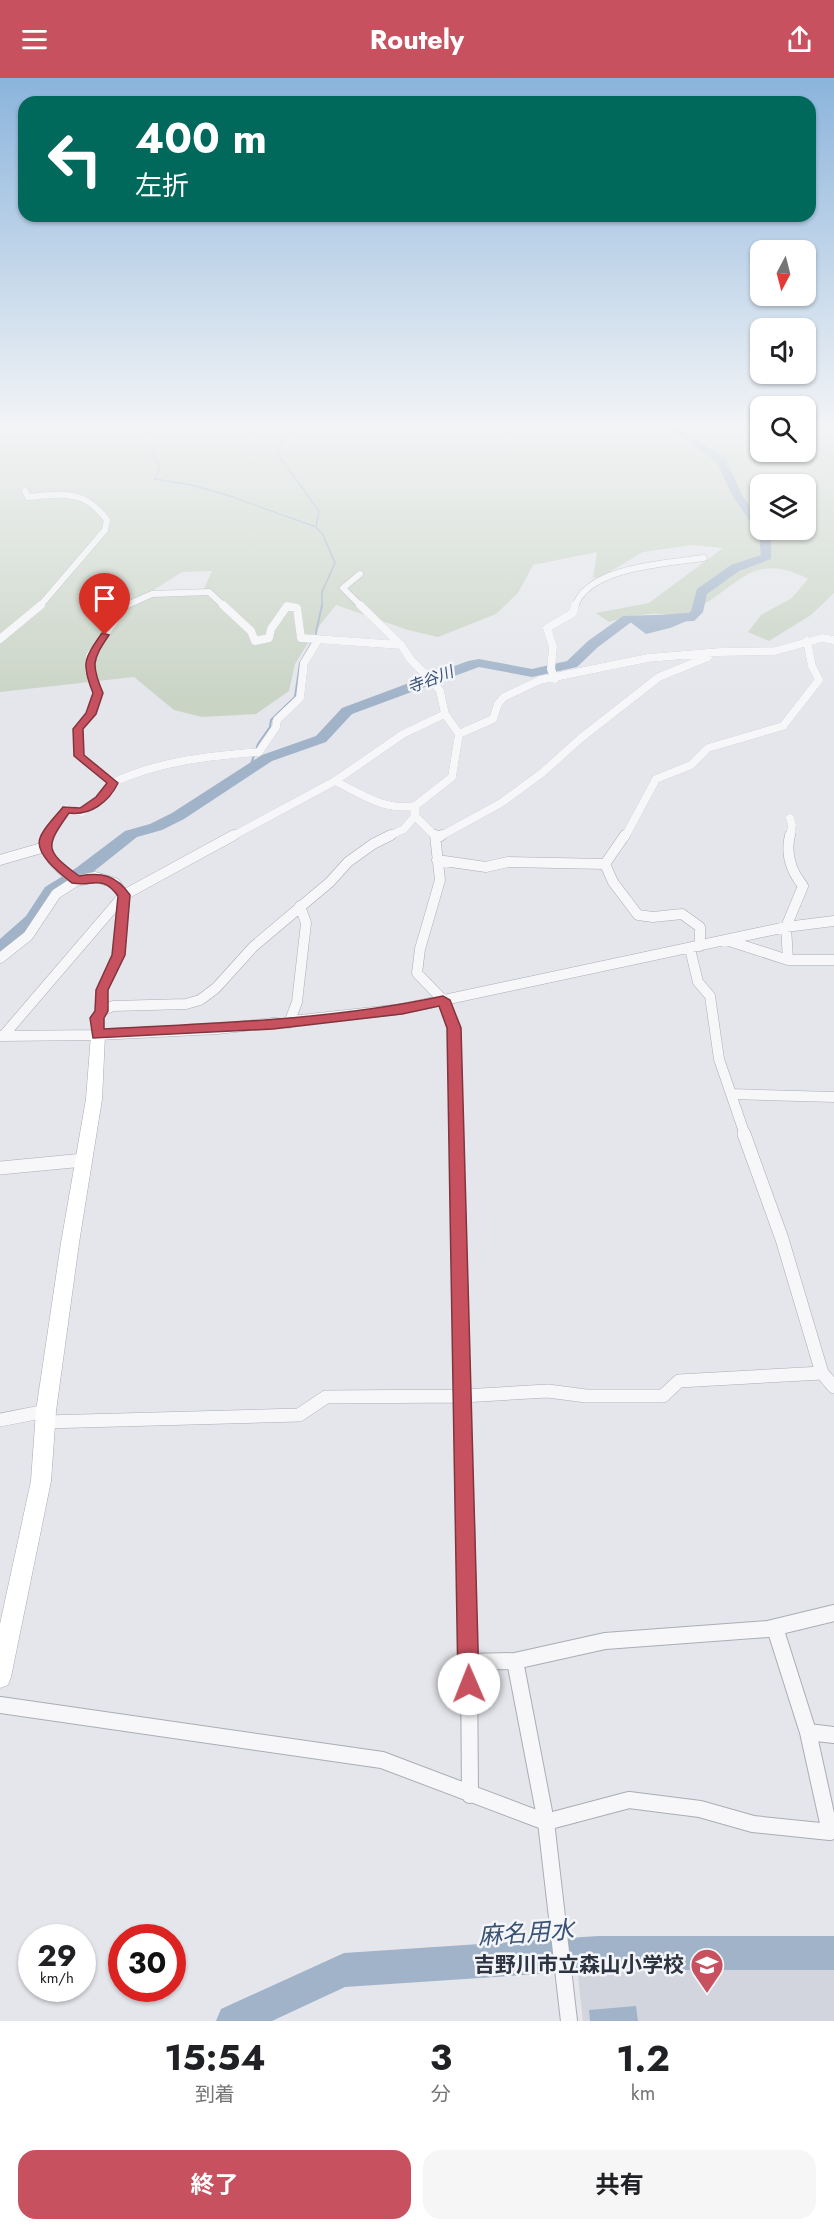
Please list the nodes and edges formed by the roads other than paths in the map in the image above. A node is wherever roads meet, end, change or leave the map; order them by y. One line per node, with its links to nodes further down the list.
1 (106, 519): 4 (street)
2 (704, 558): 10 (street)
3 (360, 574): 8 (street)
4 (0, 639)
5 (316, 639): 8 (street); 14 (street); 14 (street)
6 (834, 640): 7 (street)
7 (807, 641): 9 (street); 22 (street)
8 (401, 645): 11 (street)
9 (720, 652): 10 (street); 18 (street)
10 (553, 673): 12 (street)
11 (445, 714): 12 (street); 13 (street)
12 (459, 734): 15 (street)
13 (335, 781): 15 (street); 24 (street)
14 (112, 783): 19 (street)
15 (414, 806): 16 (street)
16 (415, 816): 18 (street); 25 (street)
17 (790, 818): 27 (street)
18 (437, 838): 21 (street)
19 (45, 847): 20 (street); 23 (street)
20 (0, 860)
21 (437, 860): 22 (street); 33 (street)
22 (605, 864): 29 (street)
23 (73, 878): 24 (street); 30 (street)
24 (124, 895): 34 (street); 37 (street)
25 (300, 906): 34 (street); 35 (street)
26 (834, 921): 27 (street)
27 (786, 927): 28 (street); 31 (street)
28 (726, 940): 29 (street); 31 (street)
29 (695, 947): 33 (street); 38 (street)
30 (0, 958)
31 (788, 960): 32 (street)
32 (834, 960)
33 (443, 1000): 35 (street); 44 (street)
34 (102, 1011): 36 (street)
35 (290, 1023): 36 (street)
36 (98, 1035): 37 (street); 40 (street)
37 (2, 1036)
38 (731, 1094): 39 (street); 42 (street)
39 (834, 1097)
40 (84, 1160): 41 (street); 45 (street)
41 (0, 1168)
42 (822, 1373): 43 (street); 44 (street)
43 (834, 1388)
44 (463, 1396): 45 (street); 50 (street)
45 (45, 1417): 46 (street); 51 (street)
46 (0, 1420)
47 (834, 1613): 48 (street)
48 (775, 1628): 49 (street); 53 (street)
49 (515, 1661): 50 (street); 56 (street)
50 (469, 1662): 55 (street)
51 (0, 1677)
52 (0, 1706): 55 (street)
53 (808, 1732): 54 (street); 56 (street)
54 (834, 1736)
55 (470, 1795): 56 (street)
56 (546, 1822): 57 (street)
57 (569, 2021)

